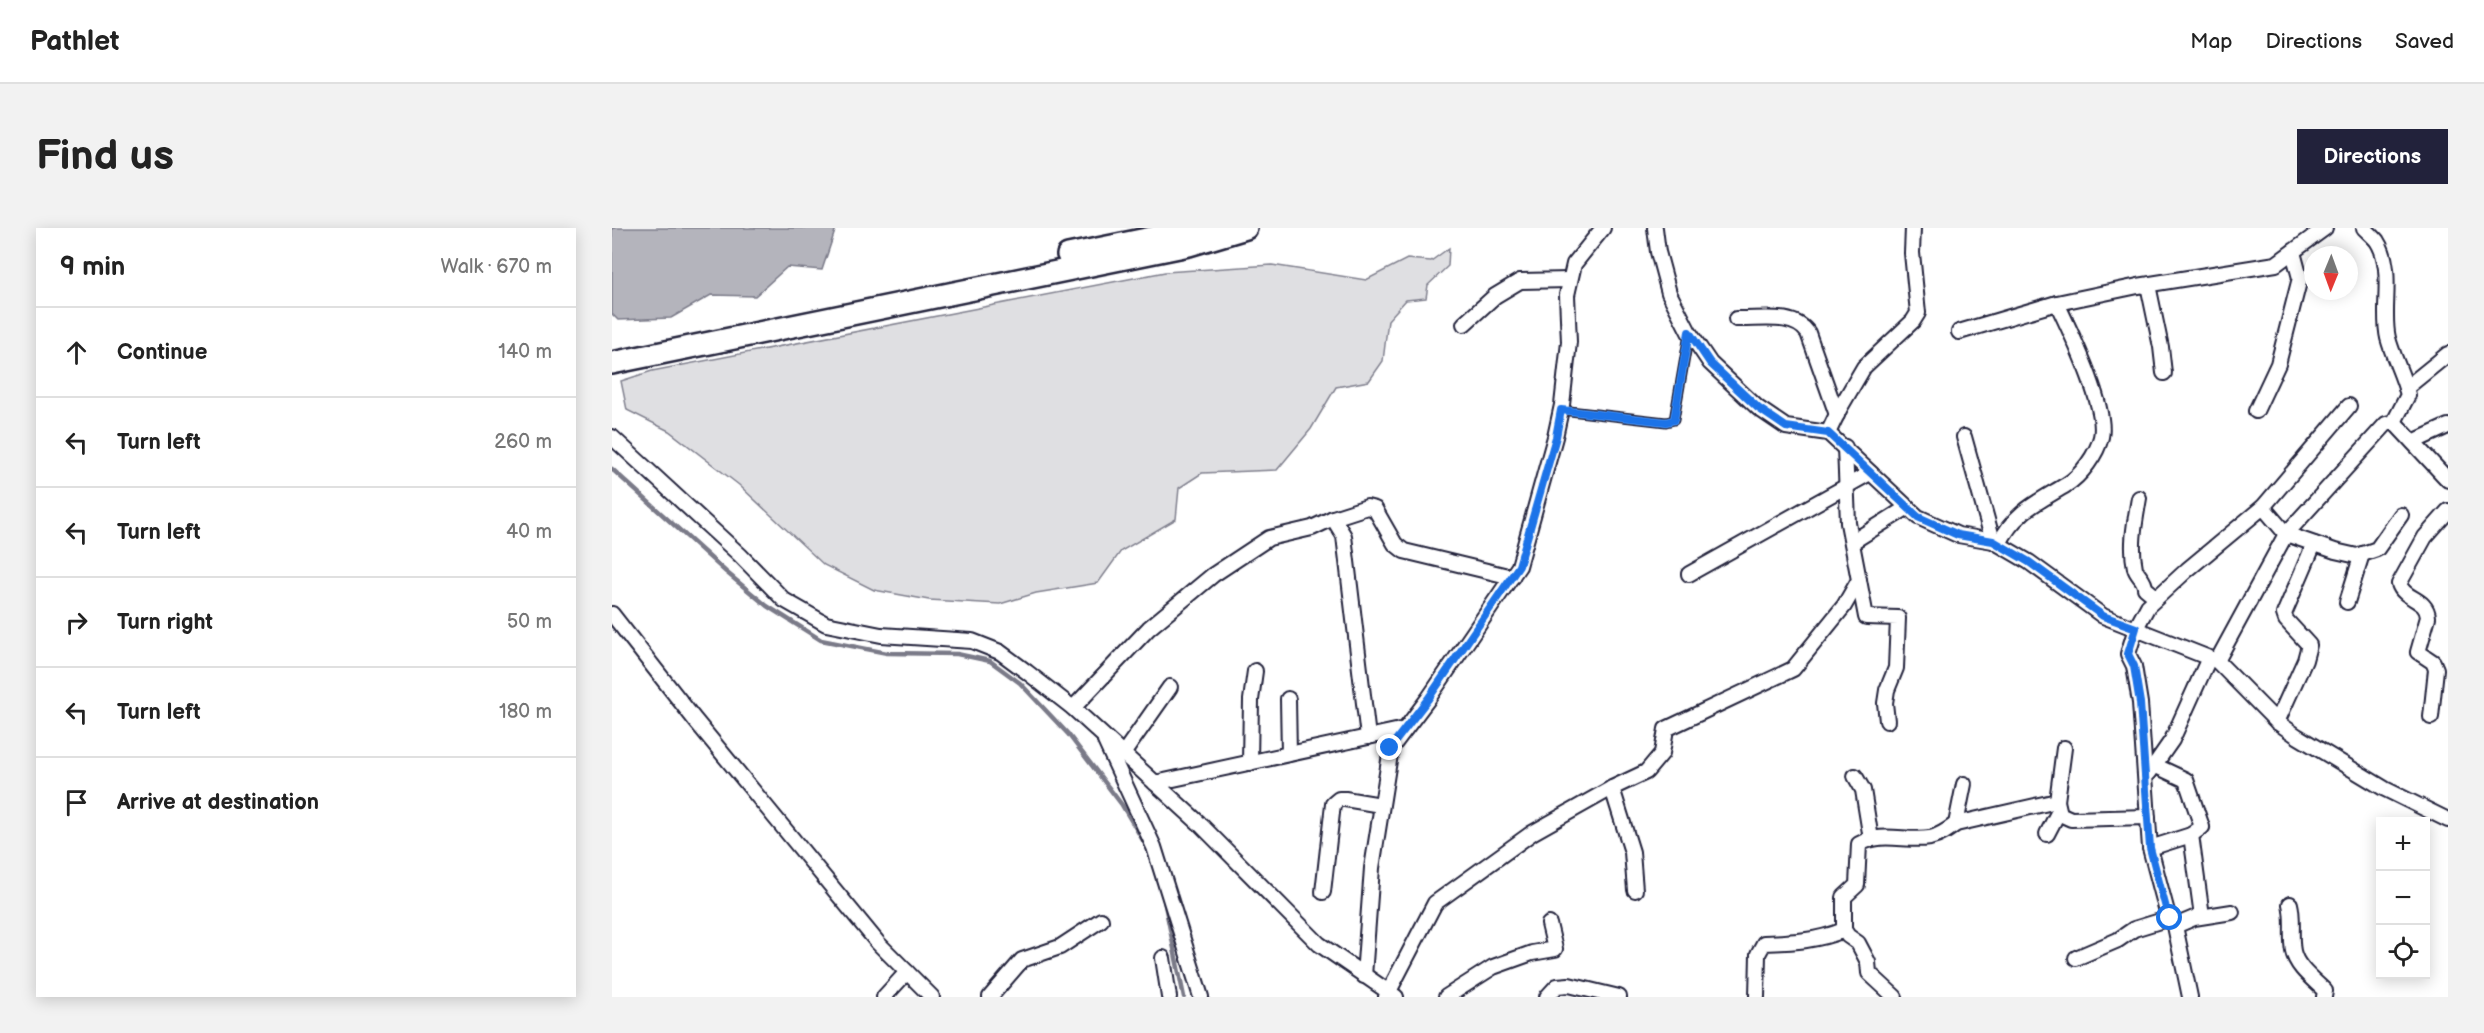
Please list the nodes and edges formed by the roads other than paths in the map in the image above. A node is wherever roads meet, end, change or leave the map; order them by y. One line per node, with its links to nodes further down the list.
1 (1228, 228): 16 (main road)
2 (1246, 228): 18 (main road)
3 (1603, 228): 9 (street)
4 (1655, 228): 14 (street)
5 (1912, 228): 24 (street)
6 (2325, 228): 8 (street)
7 (2364, 228): 20 (street)
8 (2293, 252): 10 (street); 23 (street)
9 (1570, 280): 13 (street); 22 (street)
10 (2148, 285): 11 (street); 19 (street)
11 (2056, 303): 15 (street); 43 (street)
12 (1736, 319): 24 (street)
13 (1464, 324)
14 (1689, 332): 22 (lane); 27 (street)
15 (1959, 332)
16 (612, 348)
17 (2448, 354): 20 (street)
18 (612, 363)
19 (2164, 373)
20 (2406, 388): 25 (street)
21 (2349, 406): 37 (street)
22 (1561, 410): 47 (street)
23 (2256, 411)
24 (1837, 415): 27 (street)
25 (2394, 422): 30 (street); 41 (street)
26 (2448, 426): 30 (street)
27 (1828, 433): 31 (street)
28 (612, 437): 57 (street)
29 (1964, 437): 43 (street)
30 (2413, 442): 33 (street)
31 (1845, 447): 32 (street); 34 (street)
32 (1870, 473): 34 (street); 36 (street)
33 (2448, 480)
34 (1846, 484): 42 (street); 46 (street)
35 (2139, 498): 49 (street)
36 (1908, 507): 42 (street); 43 (street)
37 (2263, 507): 41 (street); 49 (street)
38 (2448, 511): 58 (street)
39 (2401, 514): 45 (street)
40 (1333, 518): 47 (street); 57 (street); 63 (street)
41 (2286, 534): 44 (street); 53 (street)
42 (1852, 542): 48 (street)
43 (1996, 543): 52 (street)
44 (2314, 544): 45 (street); 60 (street)
45 (2362, 554): 50 (street)
46 (1689, 574)
47 (1512, 577): 61 (street)
48 (1859, 580): 59 (street); 73 (street)
49 (2156, 597): 52 (street)
50 (2347, 602)
51 (612, 614): 94 (street)
52 (2136, 628): 53 (street); 70 (street)
53 (2213, 660): 60 (street); 68 (street)
54 (1255, 671): 67 (street)
55 (1170, 687): 65 (street)
56 (1288, 699): 66 (street)
57 (1072, 708): 62 (street)
58 (2431, 717)
59 (1887, 721)
60 (2277, 722): 77 (street)
61 (1405, 729): 63 (street); 74 (street)
62 (1102, 734): 65 (street); 97 (street)
63 (1368, 737): 66 (street)
64 (2064, 748): 75 (street)
65 (1123, 754): 71 (street)
66 (1289, 754): 67 (street)
67 (1250, 763): 71 (street)
68 (2154, 765): 70 (street); 80 (street)
69 (1855, 776): 81 (street)
70 (2146, 778): 76 (street)
71 (1155, 783): 95 (street)
72 (1964, 784): 78 (street)
73 (1612, 788): 83 (street); 96 (street)
74 (1381, 805): 84 (street); 95 (street)
75 (2058, 806): 76 (street); 78 (street); 79 (street)
76 (2148, 817): 82 (street)
77 (2448, 820)
78 (1956, 825): 81 (street)
79 (2047, 834)
80 (2192, 835): 82 (street); 87 (street)
81 (1871, 839): 91 (street)
82 (2150, 848): 89 (street)
83 (1635, 890)
84 (1323, 891)
85 (2290, 904): 108 (street)
86 (2232, 912): 87 (street)
87 (2202, 916): 89 (street)
88 (1101, 920): 100 (street)
89 (2173, 922): 93 (street); 107 (street)
90 (1549, 924): 102 (street)
91 (1844, 930): 105 (street); 106 (street)
92 (1163, 958): 101 (street)
93 (2076, 958)
94 (907, 972): 98 (street); 99 (street)
95 (1364, 976): 96 (street)
96 (1390, 995)
97 (1196, 996)
98 (884, 997)
99 (932, 997)
100 (990, 997)
101 (1168, 997)
102 (1446, 997)
103 (1547, 997): 104 (street)
104 (1619, 997)
105 (1757, 997)
106 (1895, 997)
107 (2190, 997)
108 (2324, 997)

